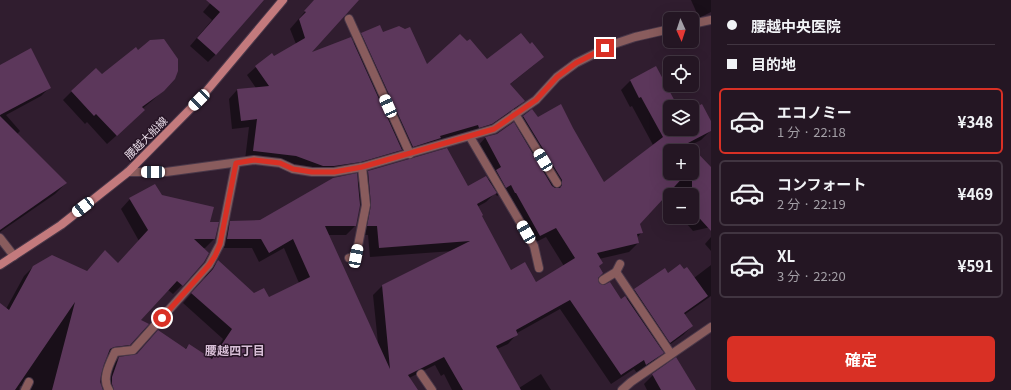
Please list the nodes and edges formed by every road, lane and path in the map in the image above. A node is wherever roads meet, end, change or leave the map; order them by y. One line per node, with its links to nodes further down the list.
1 (281, 1): 11 (main road, 腰越大船線)
2 (349, 19): 8 (street)
3 (711, 20): 4 (street)
4 (699, 23)
5 (663, 31): 6 (street)
6 (515, 114): 7 (street); 12 (street)
7 (470, 136): 8 (street); 18 (street)
8 (410, 154): 10 (street)
9 (236, 163): 10 (street); 11 (street); 26 (street)
10 (362, 167): 15 (street)
11 (128, 172): 14 (main road, 腰越大船線)
12 (557, 183)
13 (0, 238): 14 (street)
14 (14, 256): 17 (main road, 腰越大船線)
15 (349, 258)
16 (620, 264): 19 (street)
17 (0, 265)
18 (539, 268)
19 (616, 272): 20 (street); 22 (street)
20 (603, 280)
21 (711, 327): 22 (street)
22 (671, 354): 28 (street)
23 (421, 374): 27 (street)
24 (29, 382): 25 (street)
25 (25, 390)
26 (109, 390)
27 (432, 390)
28 (622, 390)

